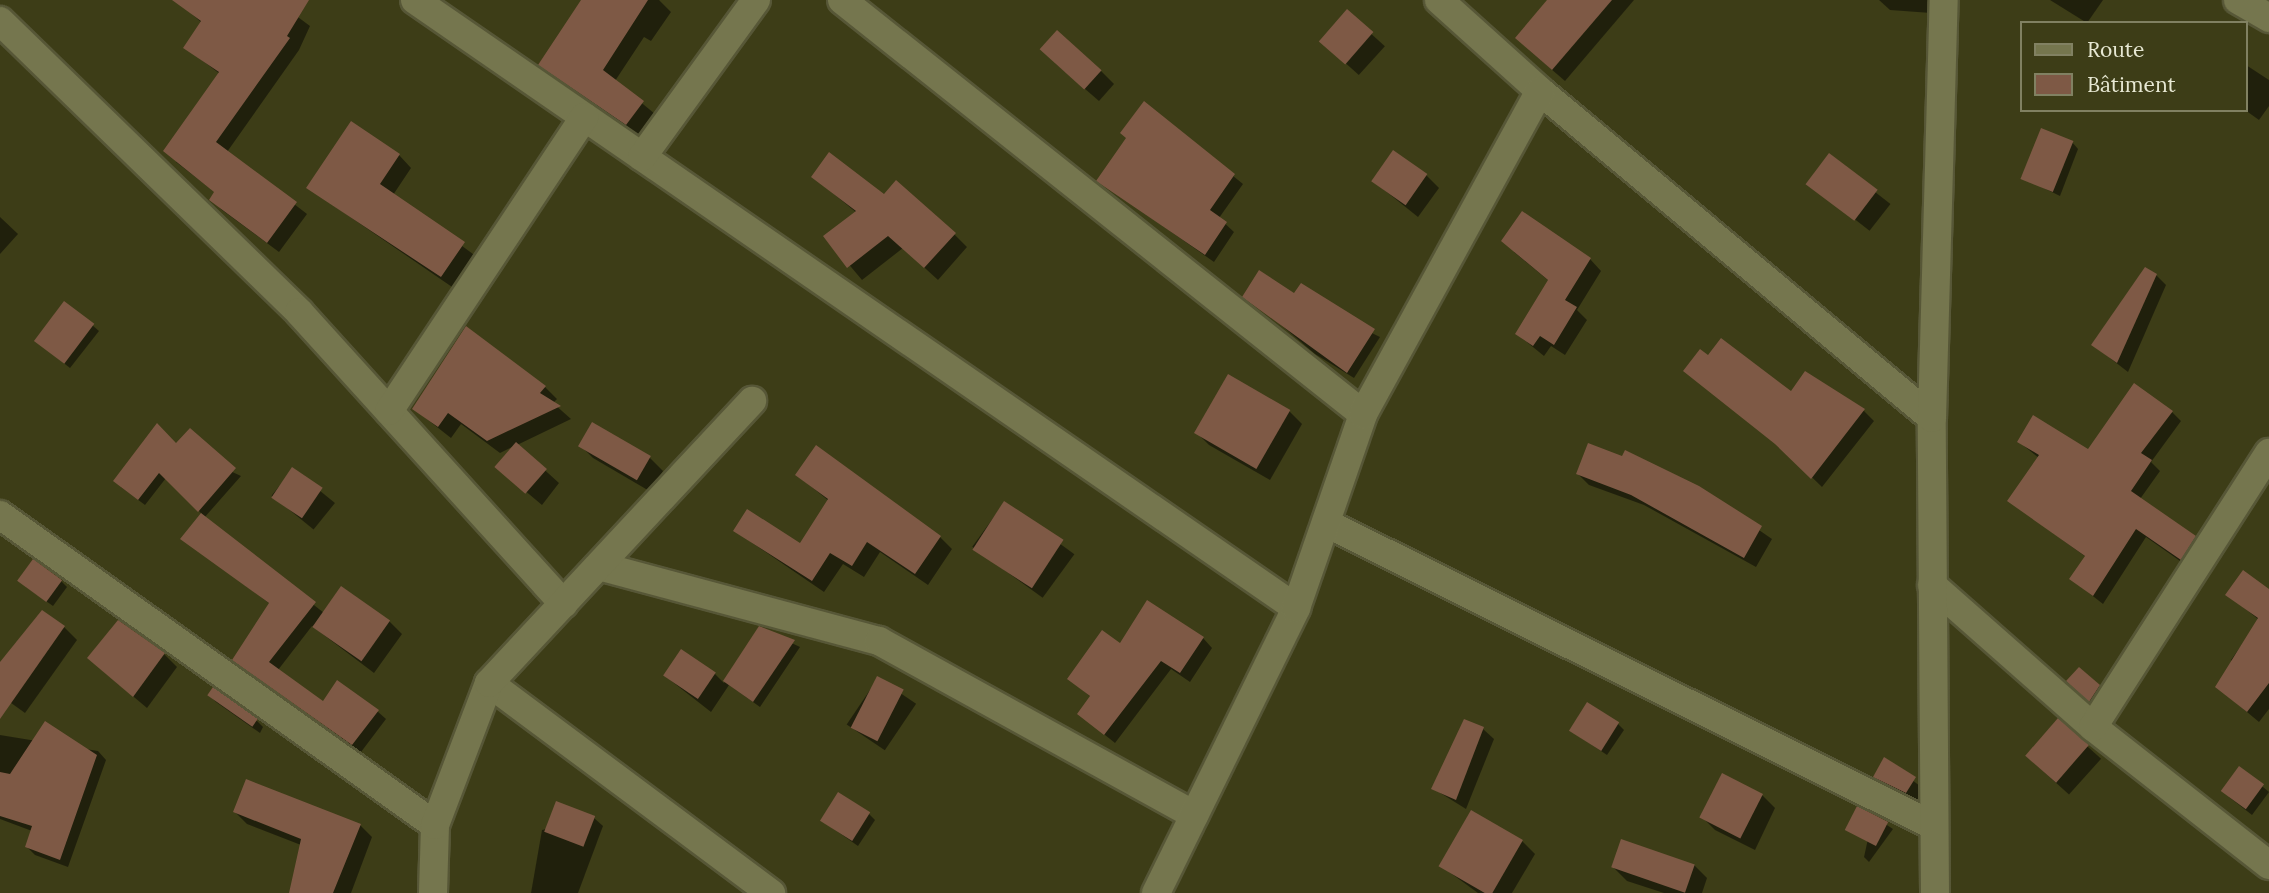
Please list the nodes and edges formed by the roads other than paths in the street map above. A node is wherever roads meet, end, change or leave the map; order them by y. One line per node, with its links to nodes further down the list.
1 (415, 0): 10 (street)
2 (757, 0): 11 (street)
3 (842, 0): 14 (street)
4 (1439, 0): 9 (street)
5 (1944, 0): 15 (street)
6 (2238, 0): 7 (street)
7 (2269, 18)
8 (0, 21): 13 (street)
9 (1540, 91): 14 (street); 15 (street)
10 (584, 117): 11 (street); 13 (street)
11 (642, 157): 22 (street)
12 (752, 401): 19 (street)
13 (388, 411): 21 (street)
14 (1363, 414): 18 (street)
15 (1932, 418): 20 (street)
16 (2269, 453): 24 (street)
17 (0, 515): 26 (street)
18 (1326, 523): 22 (street); 27 (street)
19 (599, 566): 21 (street); 25 (street)
20 (1932, 585): 24 (street); 27 (street)
21 (564, 604): 23 (street)
22 (1296, 608): 25 (street)
23 (489, 683): 26 (street); 30 (street)
24 (2093, 727): 28 (street)
25 (1194, 815): 31 (street)
26 (435, 825): 29 (street)
27 (1932, 825): 32 (street)
28 (2267, 858)
29 (433, 893)
30 (771, 893)
31 (1156, 893)
32 (1935, 893)

